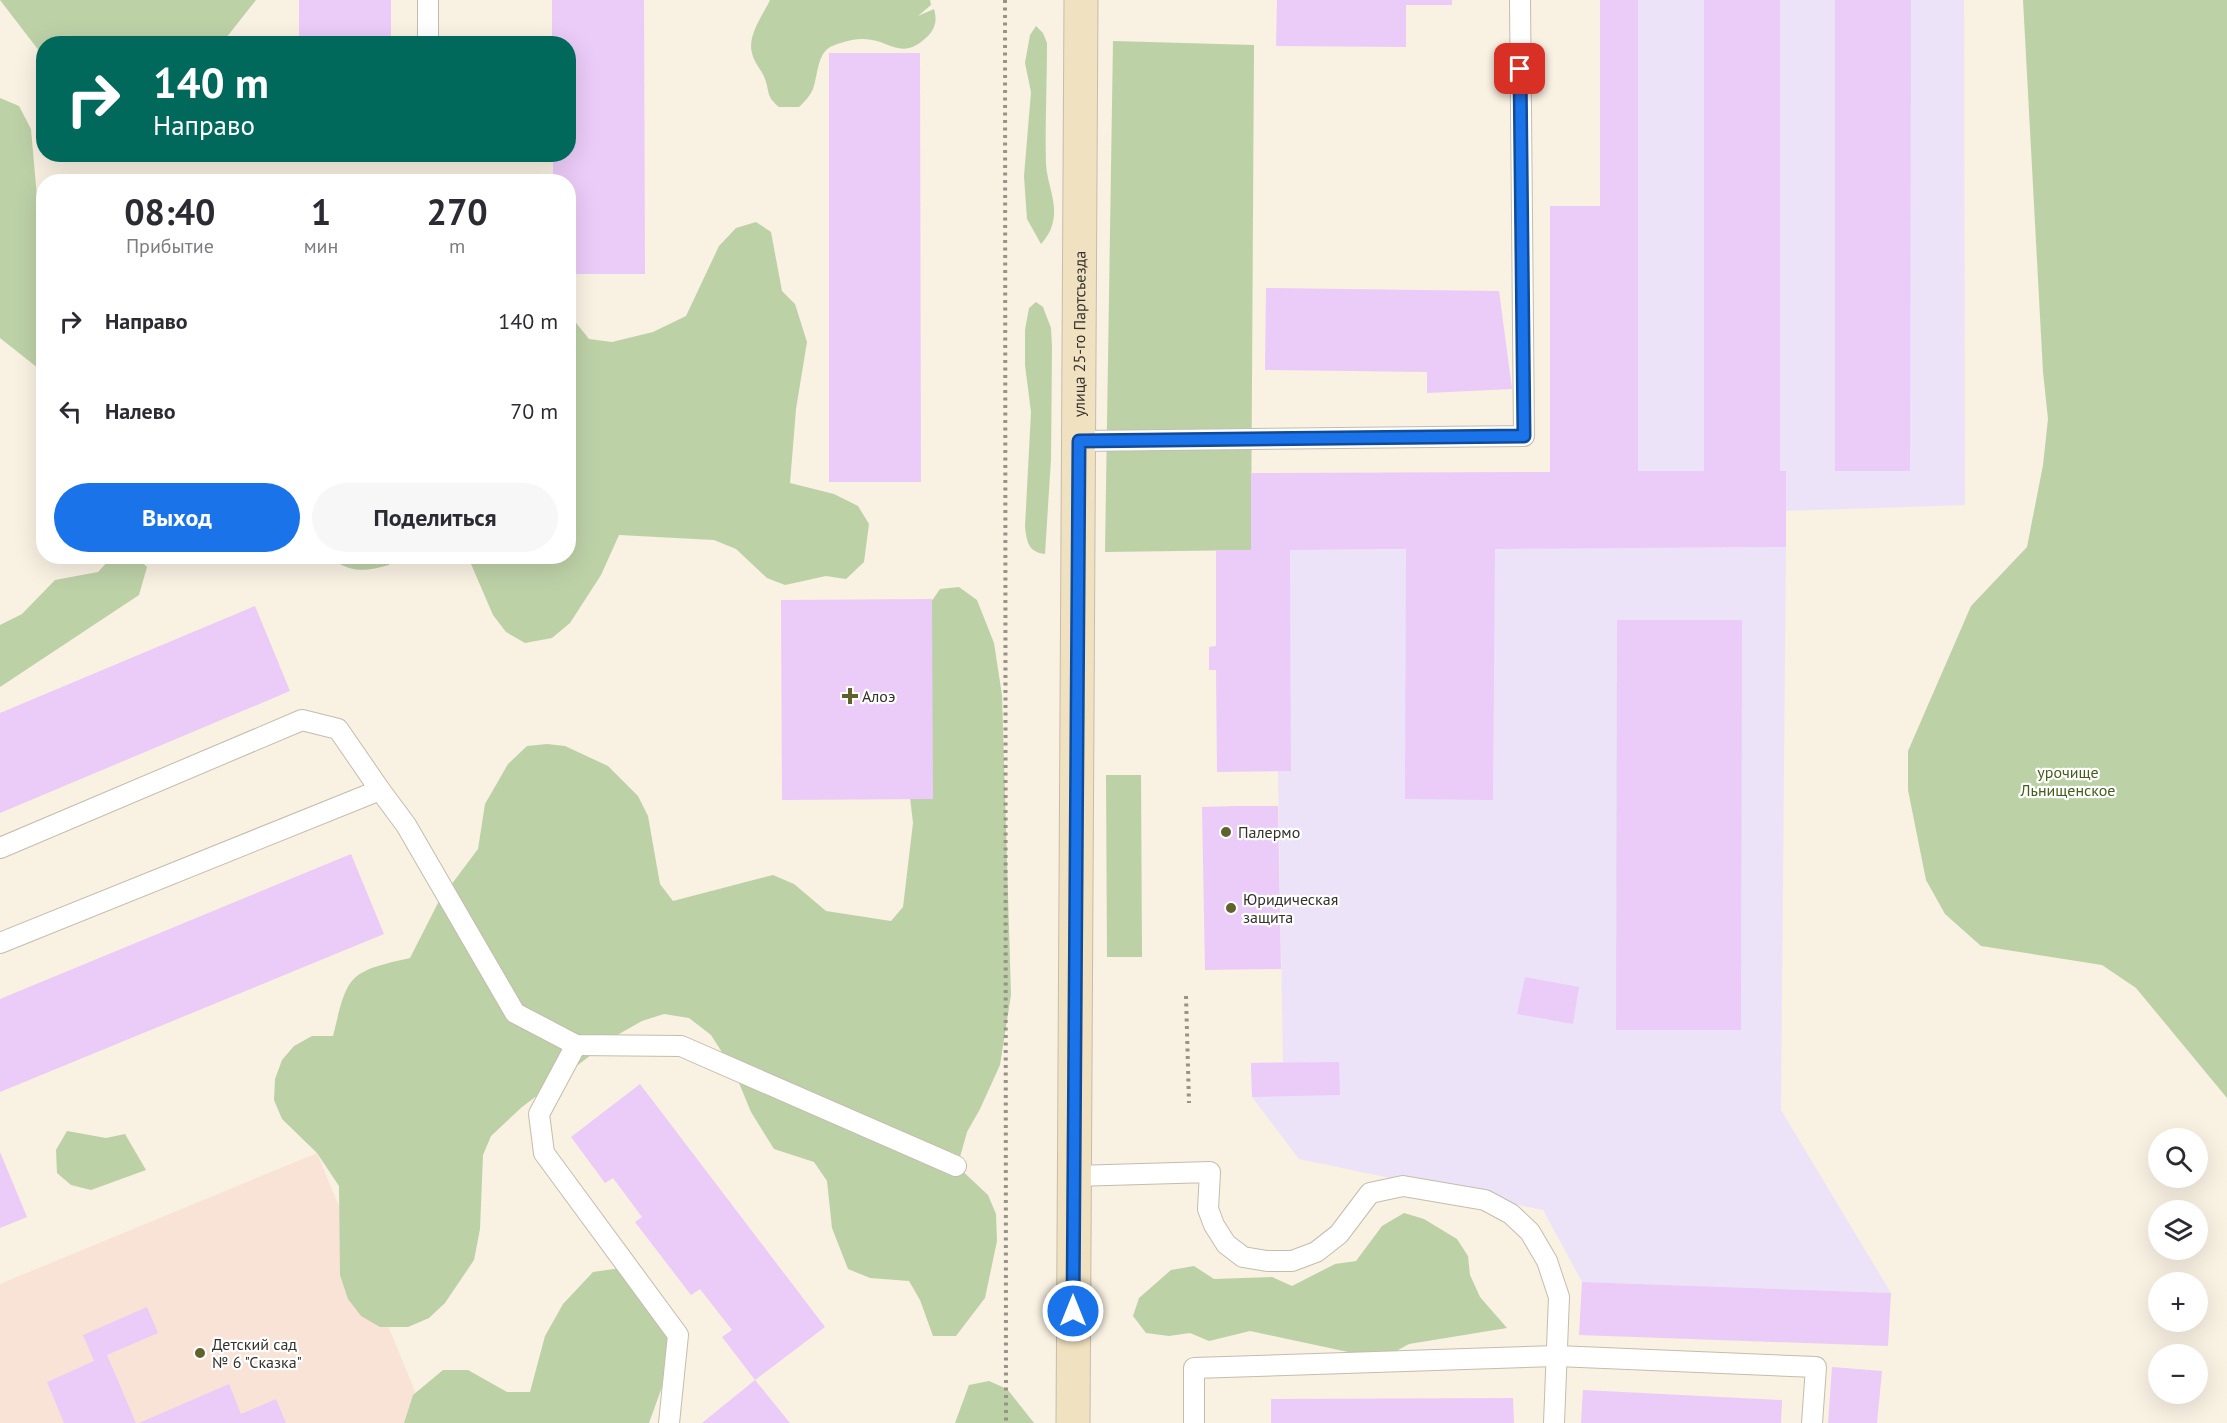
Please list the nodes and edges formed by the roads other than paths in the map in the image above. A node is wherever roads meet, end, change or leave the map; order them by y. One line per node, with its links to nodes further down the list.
1 (428, 0): 4 (lane)
2 (1082, 0): 5 (street, улица 25-го Партсъезда)
3 (1520, 0): 5 (lane)
4 (428, 36)
5 (1079, 441): 11 (street, улица 25-го Партсъезда)
6 (381, 790): 7 (lane); 8 (lane); 9 (lane)
7 (0, 848)
8 (0, 943)
9 (576, 1045): 10 (lane); 13 (lane)
10 (956, 1166)
11 (1074, 1176): 12 (lane); 14 (street, улица 25-го Партсъезда)
12 (1557, 1356): 15 (lane); 16 (lane); 17 (lane)
13 (669, 1423)
14 (1073, 1423)
15 (1194, 1423)
16 (1554, 1423)
17 (1812, 1423)

